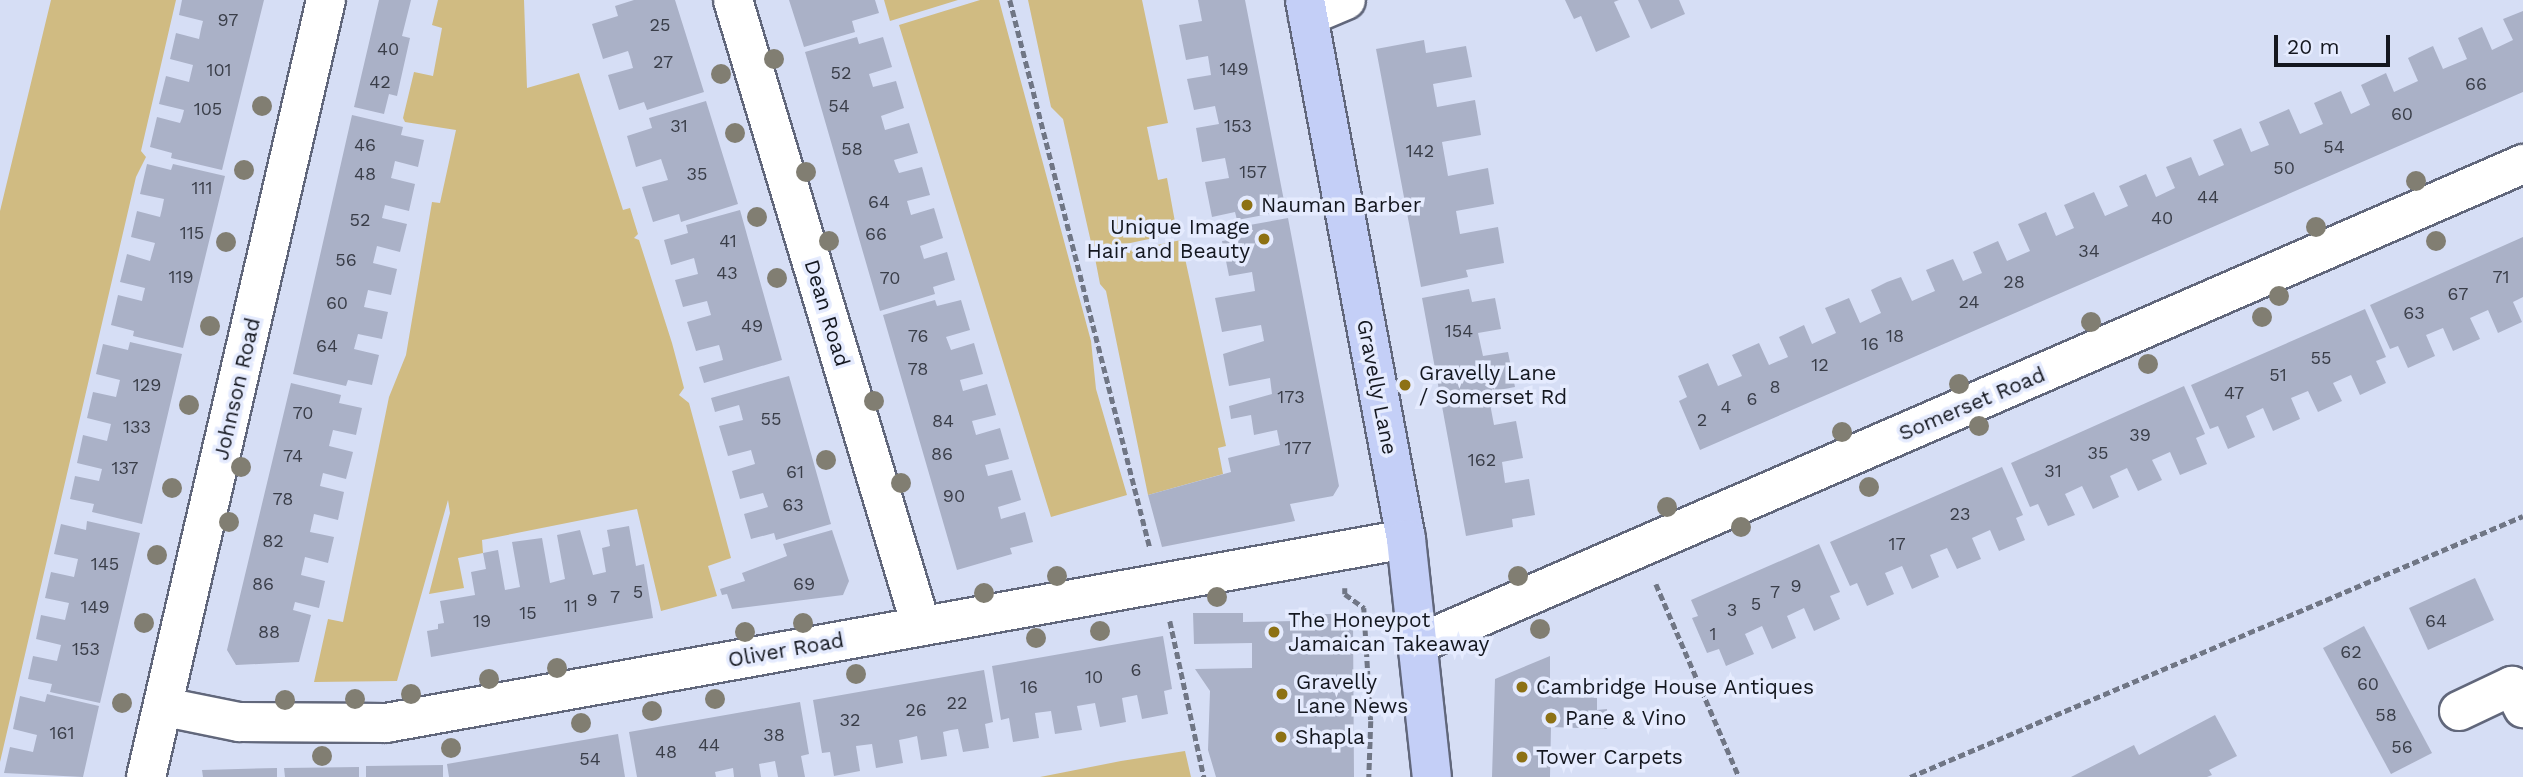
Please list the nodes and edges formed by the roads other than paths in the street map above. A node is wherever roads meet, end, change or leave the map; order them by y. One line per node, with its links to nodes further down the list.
1 (326, 0): 9 (street, Johnson Road)
2 (733, 0): 7 (street, Dean Road)
3 (1346, 0): 4 (street)
4 (1306, 8): 6 (main road, Gravelly Lane)
5 (2523, 164): 8 (street, Somerset Road)
6 (1406, 540): 7 (street, Oliver Road); 8 (main road, Gravelly Lane)
7 (921, 625): 9 (street, Oliver Road)
8 (1420, 643): 13 (main road, Gravelly Lane)
9 (165, 707): 12 (street, Johnson Road)
10 (2523, 708): 11 (street)
11 (2459, 710)
12 (146, 777)
13 (1432, 777)

